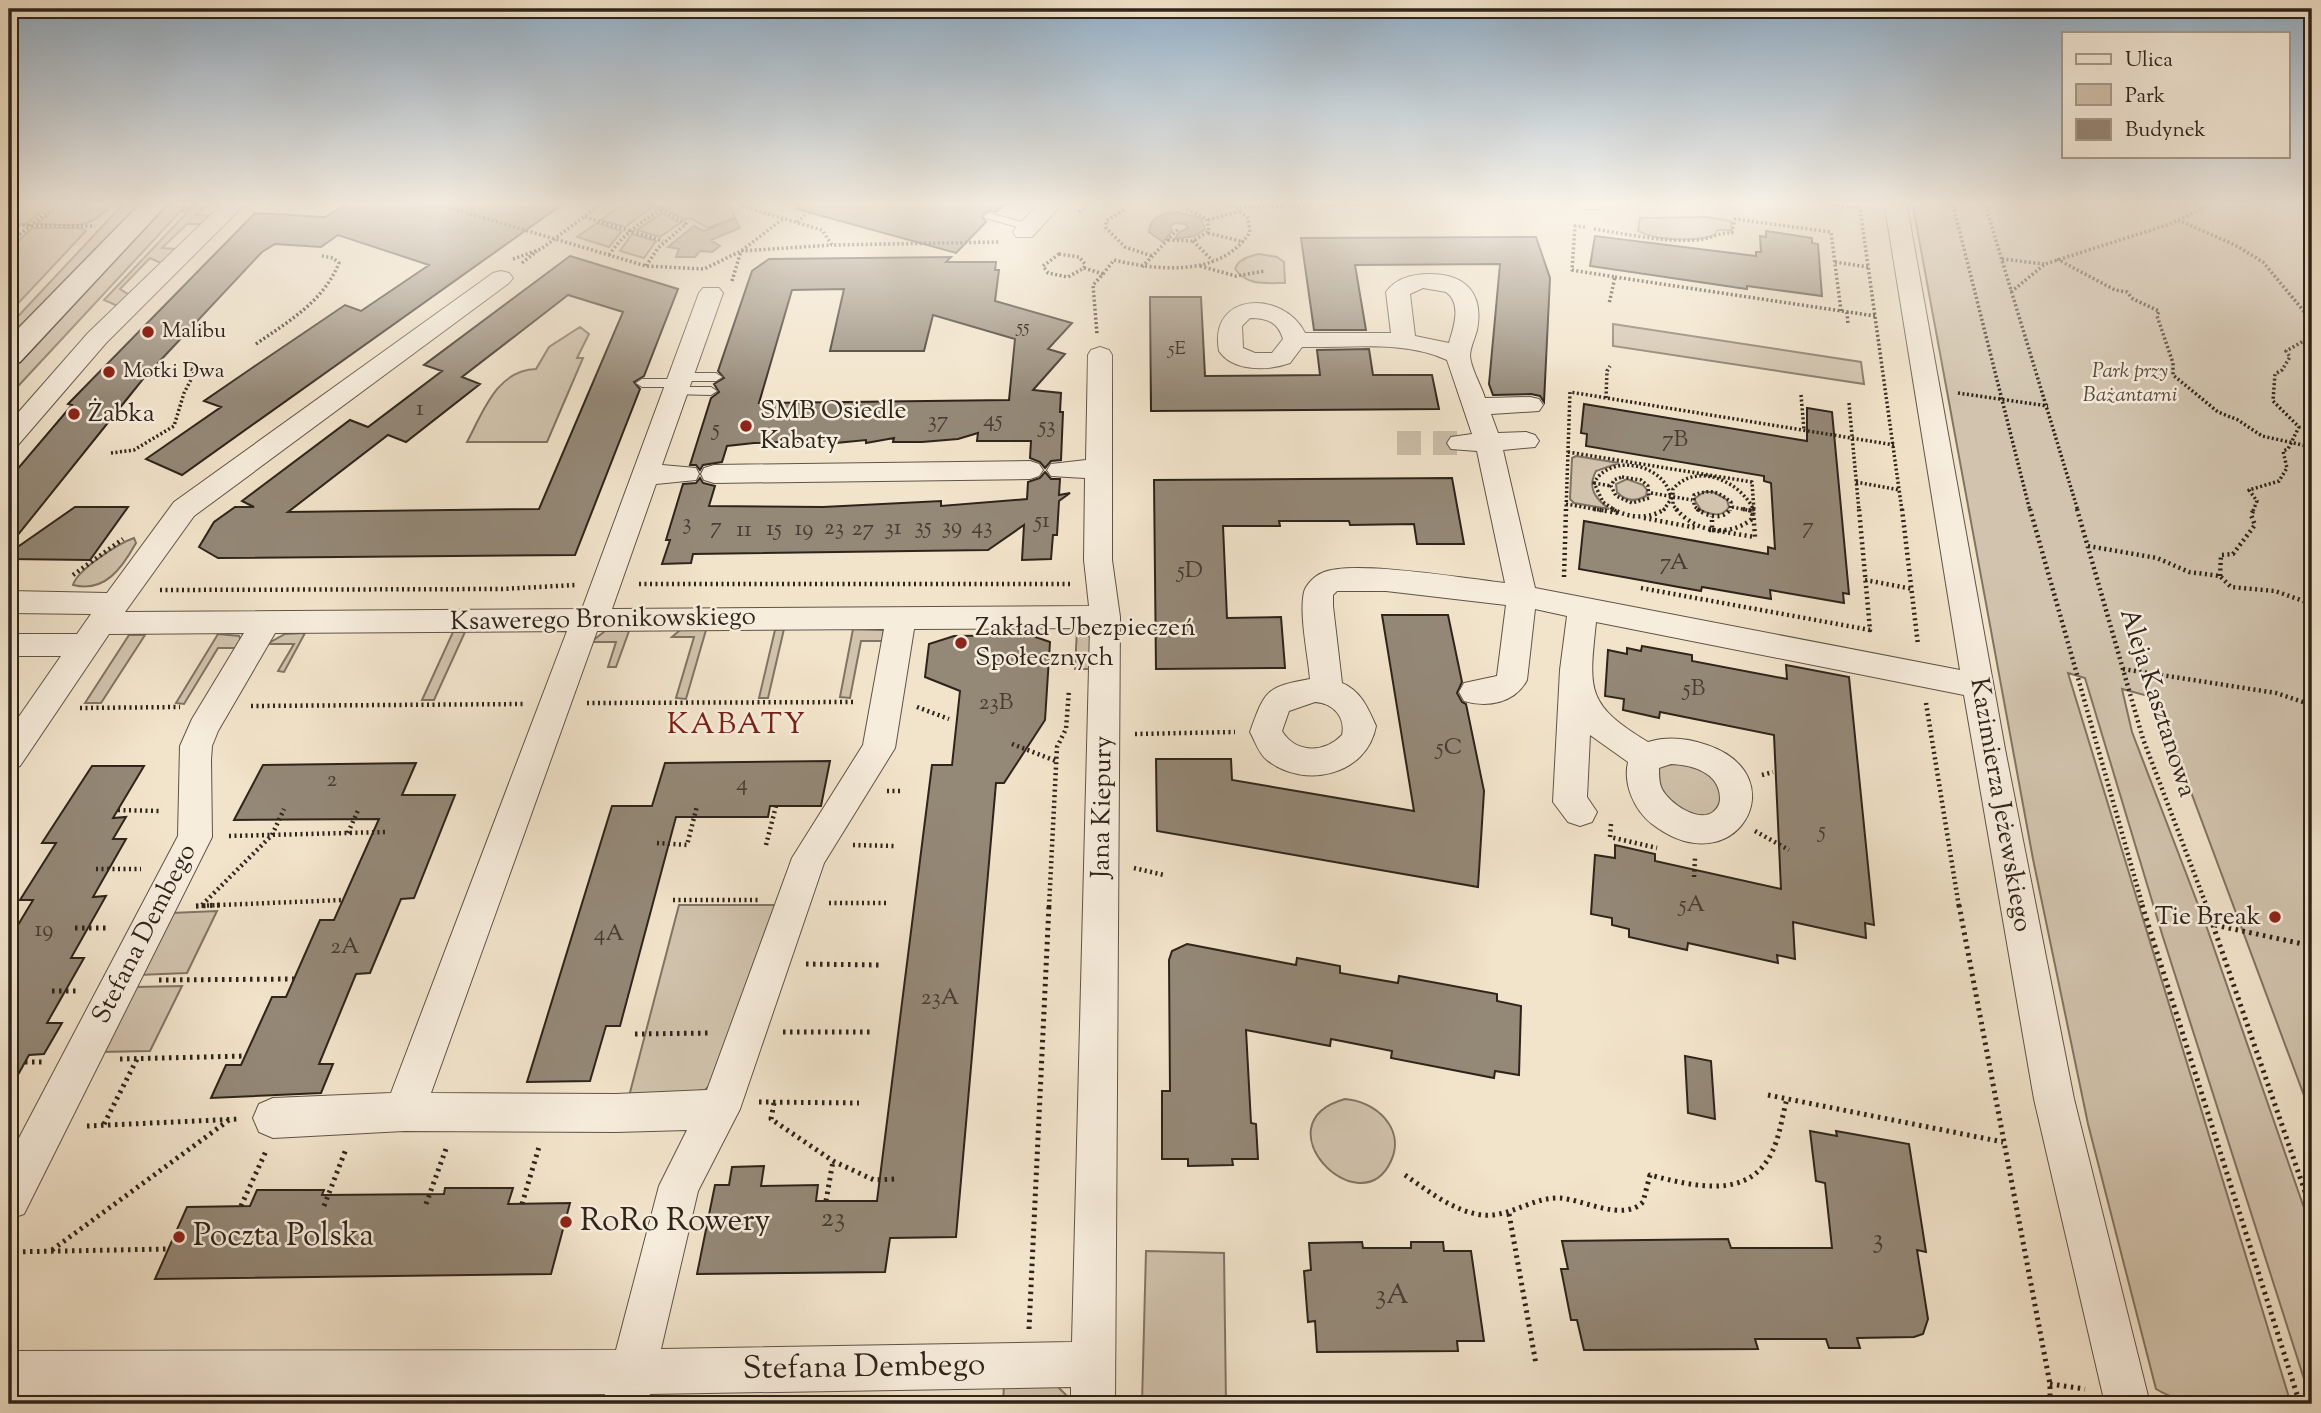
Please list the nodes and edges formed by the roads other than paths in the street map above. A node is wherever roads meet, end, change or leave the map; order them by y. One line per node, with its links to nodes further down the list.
1 (94, 267): 8 (street)
2 (169, 267): 17 (street)
3 (509, 267): 34 (street)
4 (1906, 267): 38 (street, Kazimierza Jeżewskiego)
5 (711, 293): 13 (street)
6 (1295, 340): 7 (street)
7 (1404, 343): 10 (street); 10 (street)
8 (9, 355)
9 (1100, 355): 21 (street, Jana Kiepury)
10 (1458, 356): 16 (street)
11 (716, 377): 13 (lane)
12 (642, 383): 13 (lane)
13 (676, 383): 14 (lane); 26 (street)
14 (711, 391)
15 (1530, 405): 16 (street)
16 (1477, 406): 19 (street)
17 (9, 439)
18 (1526, 441): 19 (street)
19 (1488, 442): 20 (street); 27 (street)
20 (1460, 443)
21 (1099, 469): 23 (street); 31 (street, Jana Kiepury)
22 (1030, 470): 25 (street)
23 (1060, 470)
24 (686, 474): 26 (street)
25 (714, 474)
26 (644, 475): 33 (street)
27 (1522, 596): 28 (street); 39 (street); 40 (street)
28 (1573, 598): 37 (street); 38 (street)
29 (9, 605): 32 (street); 34 (street, Ksawerego Bronikowskiego)
30 (901, 617): 31 (street, Ksawerego Bronikowskiego); 33 (street, Ksawerego Bronikowskiego); 44 (street)
31 (1090, 618): 49 (street, Jana Kiepury)
32 (9, 619)
33 (590, 620): 35 (street, Ksawerego Bronikowskiego); 45 (street)
34 (100, 624): 35 (street, Ksawerego Bronikowskiego); 36 (street, Ksawerego Bronikowskiego); 42 (street)
35 (265, 624): 47 (street, Stefana Dembego)
36 (9, 645)
37 (1576, 684): 41 (street); 43 (street)
38 (1978, 686): 51 (street, Kazimierza Jeżewskiego)
39 (1327, 690): 39 (street)
40 (1475, 692)
41 (1645, 756)
42 (9, 757)
43 (1580, 812)
44 (721, 1105): 45 (street); 50 (street)
45 (404, 1112): 46 (street)
46 (277, 1118)
47 (9, 1199)
48 (9, 1373): 50 (street, Stefana Dembego)
49 (1093, 1384): 50 (street, Stefana Dembego)
50 (629, 1388)
51 (2128, 1404)

